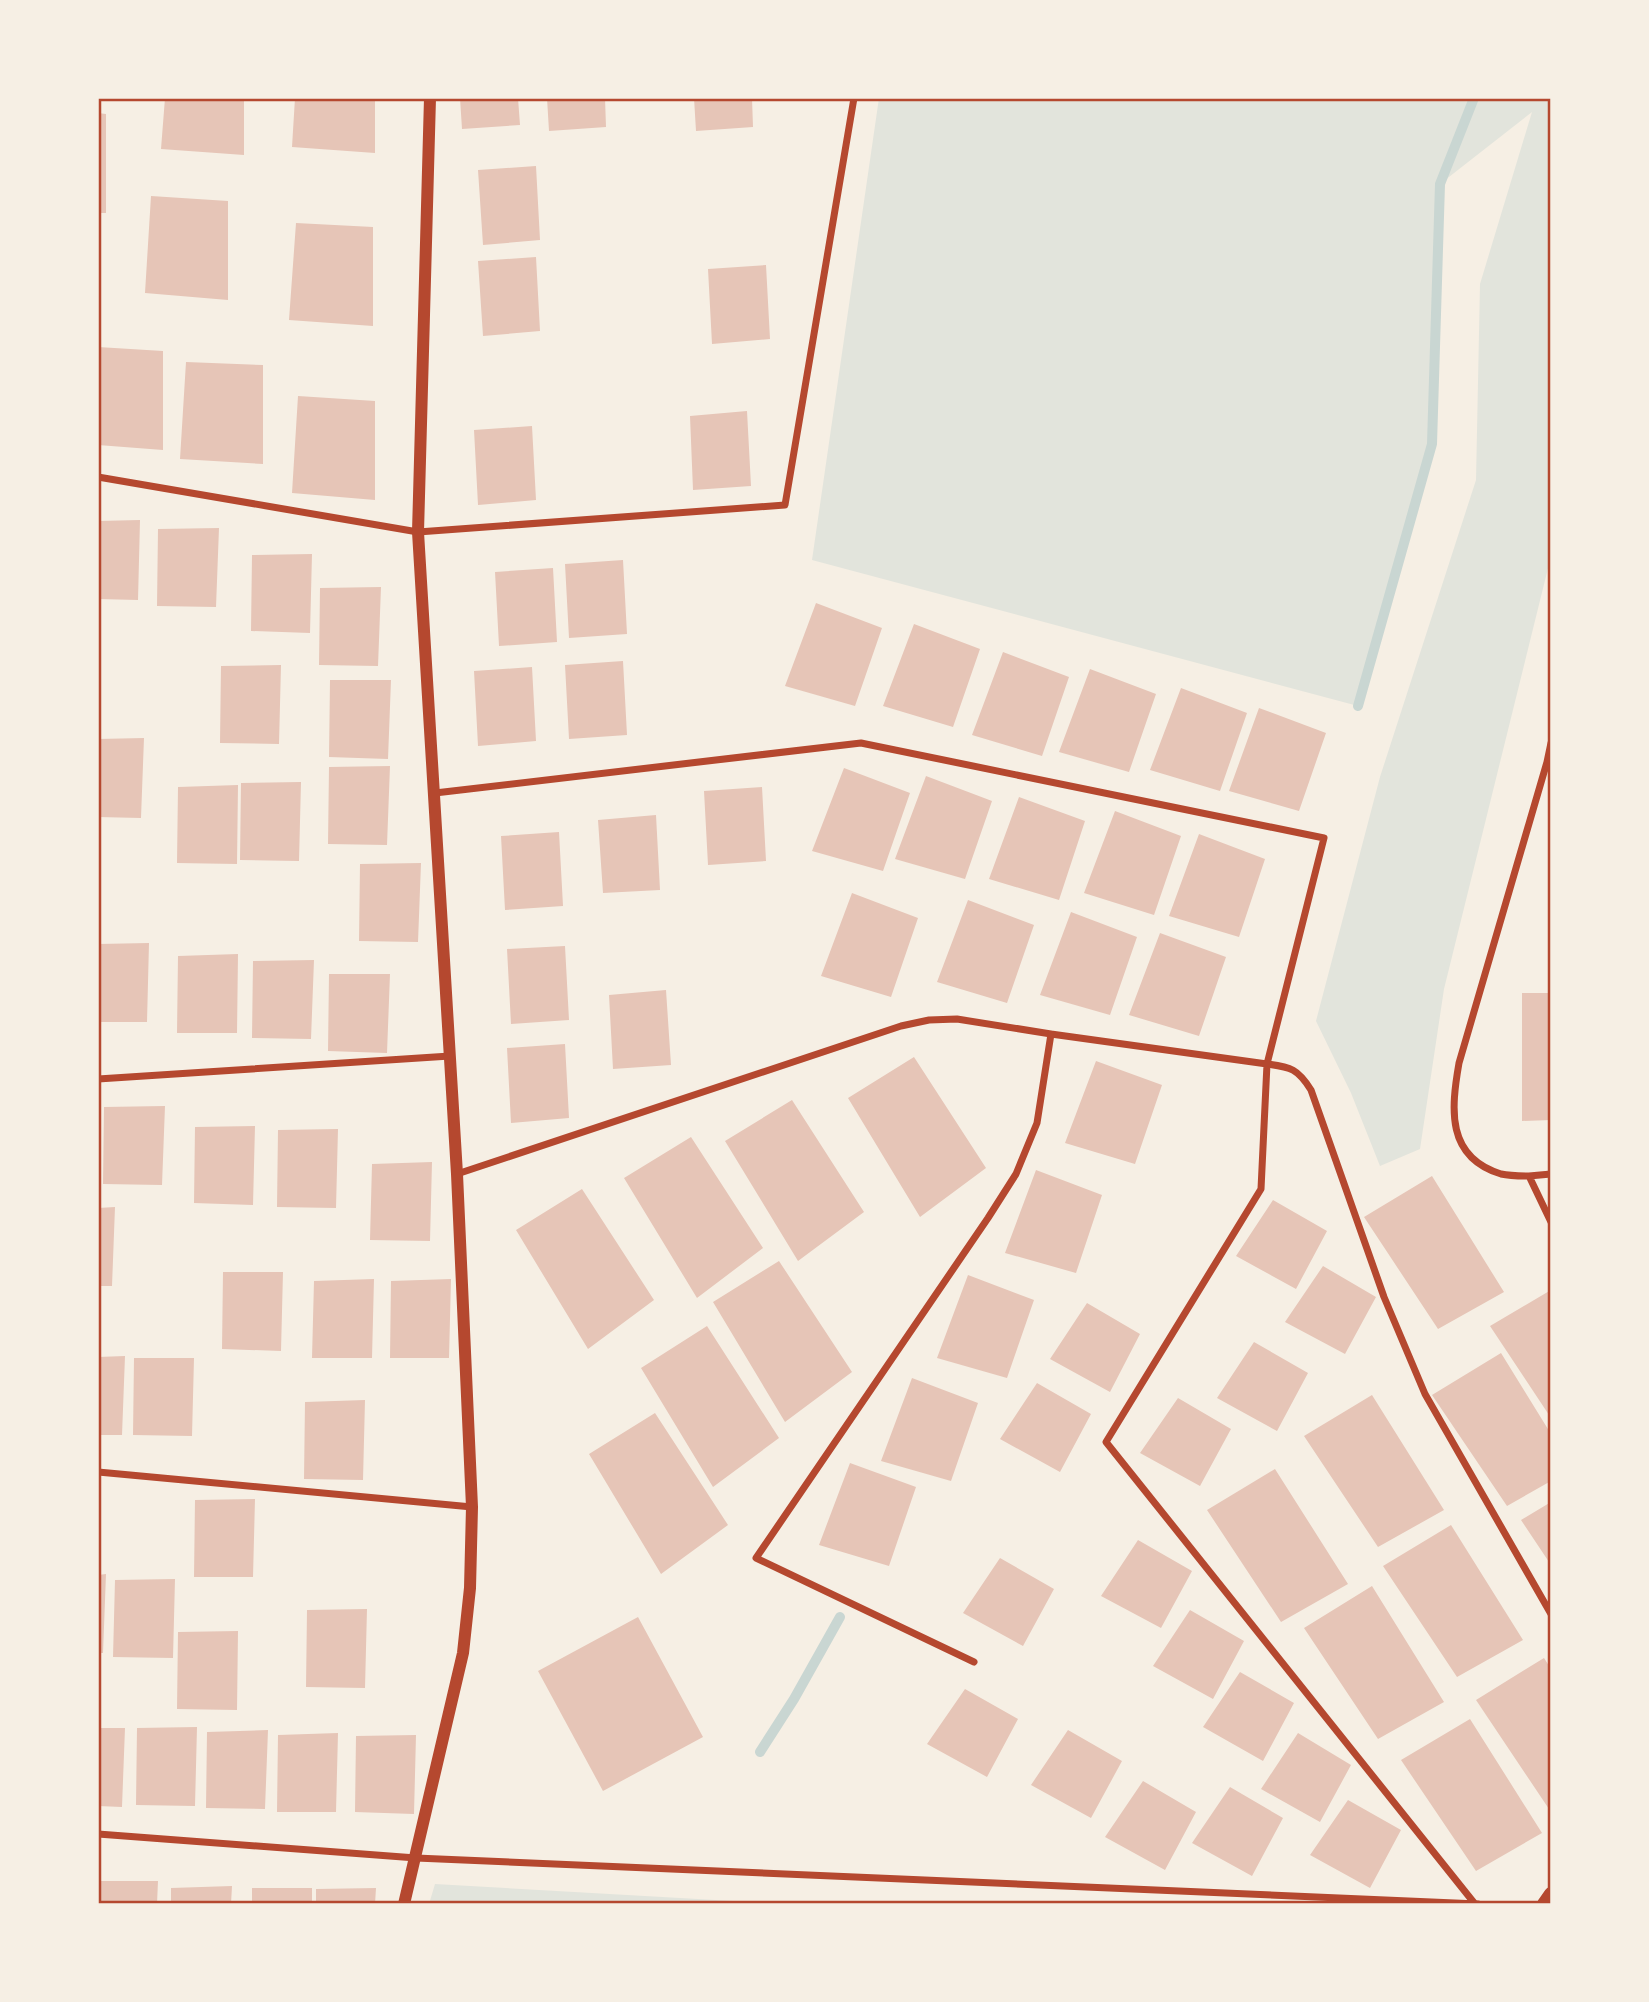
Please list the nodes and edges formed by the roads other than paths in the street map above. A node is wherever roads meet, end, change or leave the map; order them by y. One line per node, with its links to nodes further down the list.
1 (430, 98): 4 (street)
2 (854, 98): 4 (street)
3 (98, 477): 4 (street)
4 (418, 532): 6 (street)
5 (1551, 743): 13 (street)
6 (435, 793): 8 (street); 9 (street)
7 (1051, 1034): 9 (street); 11 (street); 18 (street)
8 (450, 1056): 10 (street); 11 (street)
9 (1267, 1064): 17 (street); 23 (street)
10 (98, 1079)
11 (457, 1174): 16 (street)
12 (1551, 1174): 13 (street)
13 (1529, 1176): 14 (street)
14 (1551, 1222)
15 (98, 1472): 16 (street)
16 (472, 1507): 20 (street)
17 (1551, 1614)
18 (974, 1662)
19 (98, 1834): 20 (street)
20 (416, 1858): 22 (street); 23 (street)
21 (1551, 1894): 24 (main road)
22 (404, 1904)
23 (1476, 1904)
24 (1544, 1904)

